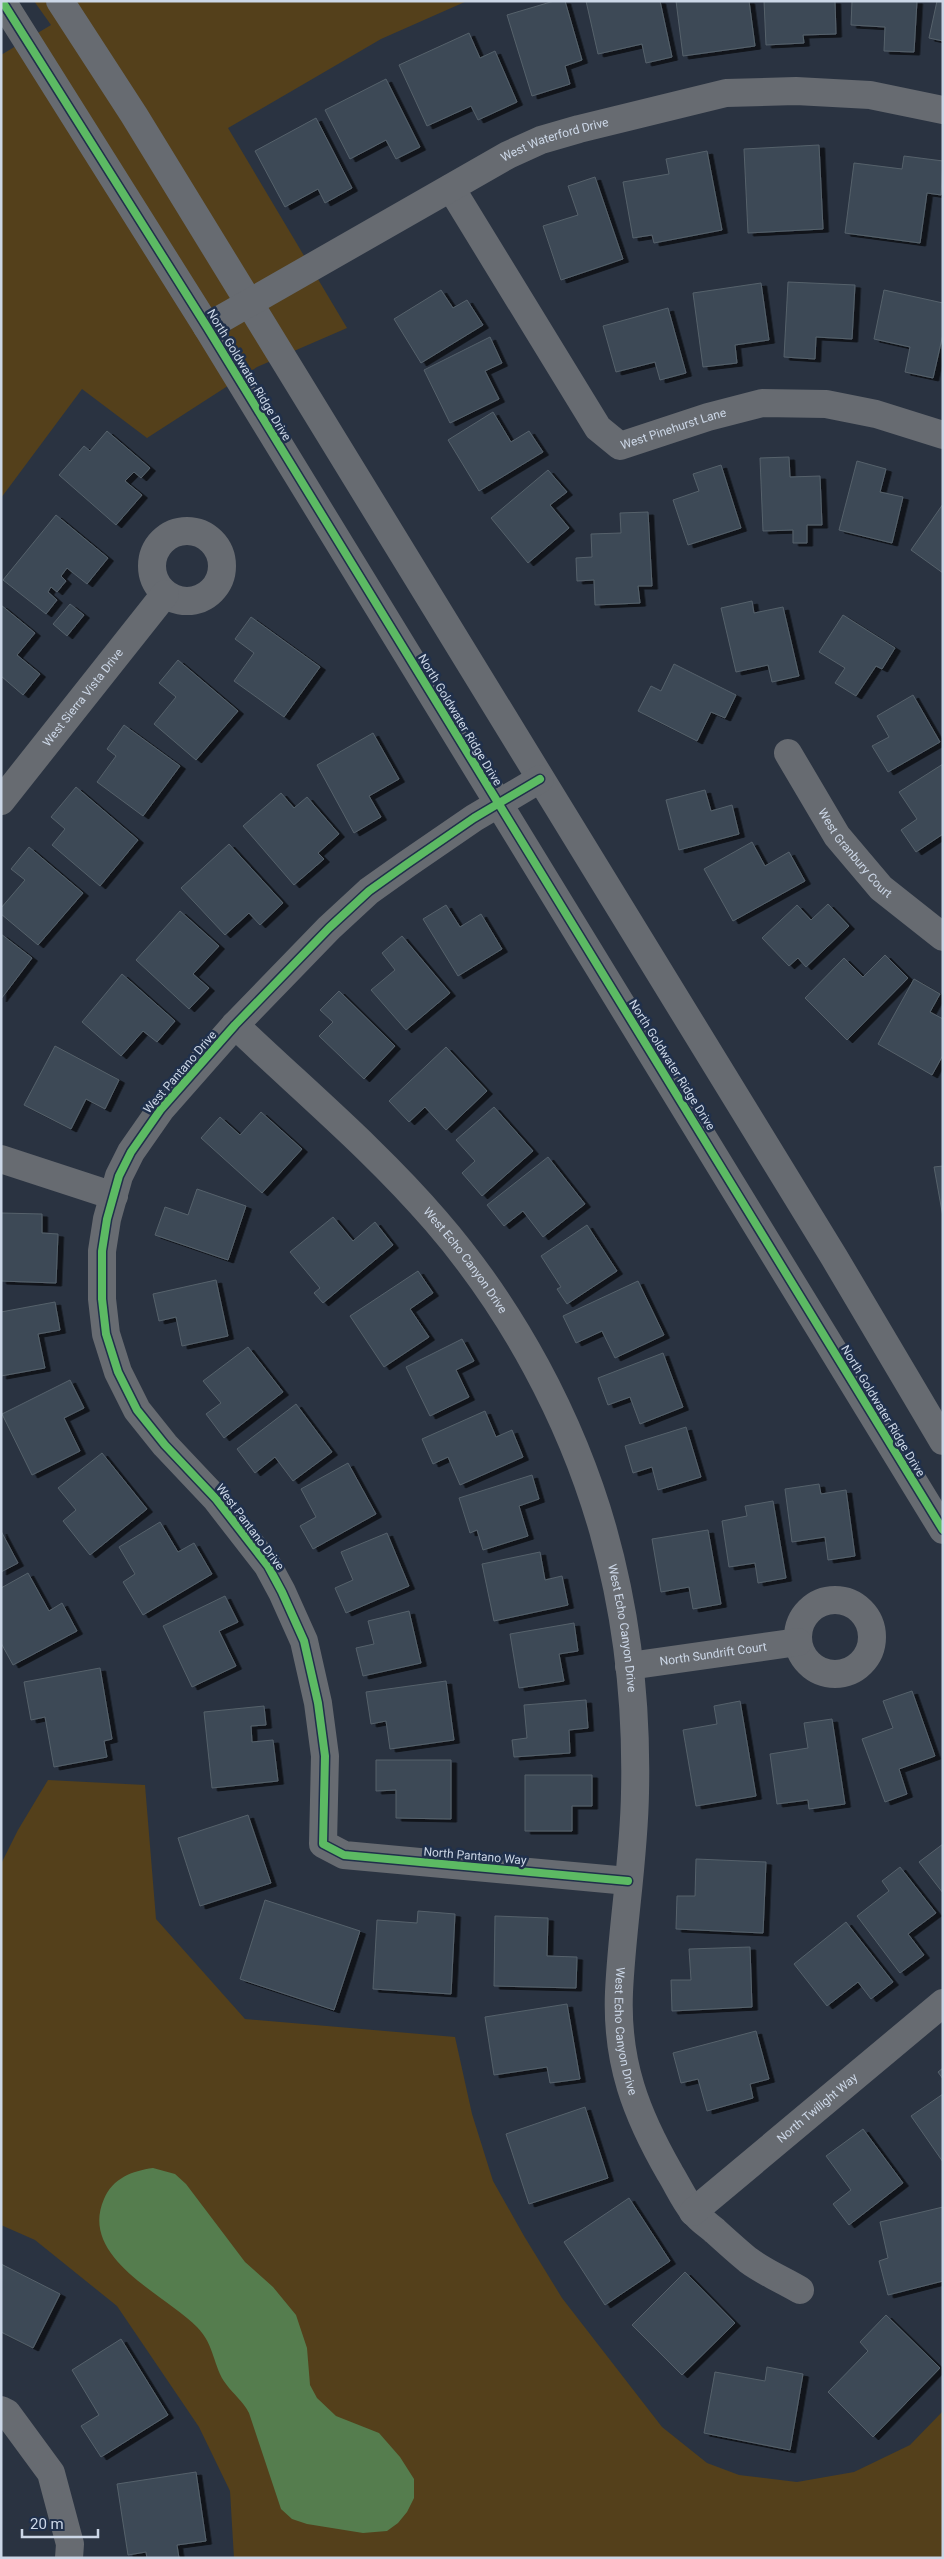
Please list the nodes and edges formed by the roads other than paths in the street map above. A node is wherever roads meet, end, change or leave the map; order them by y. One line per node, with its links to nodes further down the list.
1 (2, 1): 6 (street, North Goldwater Ridge Drive)
2 (60, 1): 5 (street)
3 (943, 110): 4 (street, West Waterford Drive)
4 (451, 188): 5 (street, West Waterford Drive); 7 (street, West Pinehurst Lane)
5 (249, 304): 6 (street, West Waterford Drive); 10 (street)
6 (207, 327): 12 (street, North Goldwater Ridge Drive)
7 (943, 435)
8 (165, 594): 11 (street, West Sierra Vista Drive)
9 (788, 753): 13 (street, West Granbury Court)
10 (540, 780): 12 (street, West Pantano Drive); 17 (street)
11 (1, 802)
12 (497, 803): 14 (street, West Pantano Drive); 18 (street, North Goldwater Ridge Drive)
13 (943, 937)
14 (235, 1025): 16 (street, West Pantano Drive); 20 (street, West Echo Canyon Drive)
15 (1, 1159): 16 (street)
16 (114, 1196): 21 (street, West Pantano Drive)
17 (943, 1441)
18 (943, 1530)
19 (798, 1642): 20 (street, North Sundrift Court)
20 (629, 1666): 22 (street, West Echo Canyon Drive)
21 (323, 1844): 22 (street, North Pantano Way)
22 (628, 1881): 24 (street, West Echo Canyon Drive)
23 (943, 2003): 24 (street, North Twilight Way)
24 (693, 2212): 25 (street, West Echo Canyon Drive)
25 (800, 2290)
26 (1, 2410): 27 (street)
27 (68, 2558)

